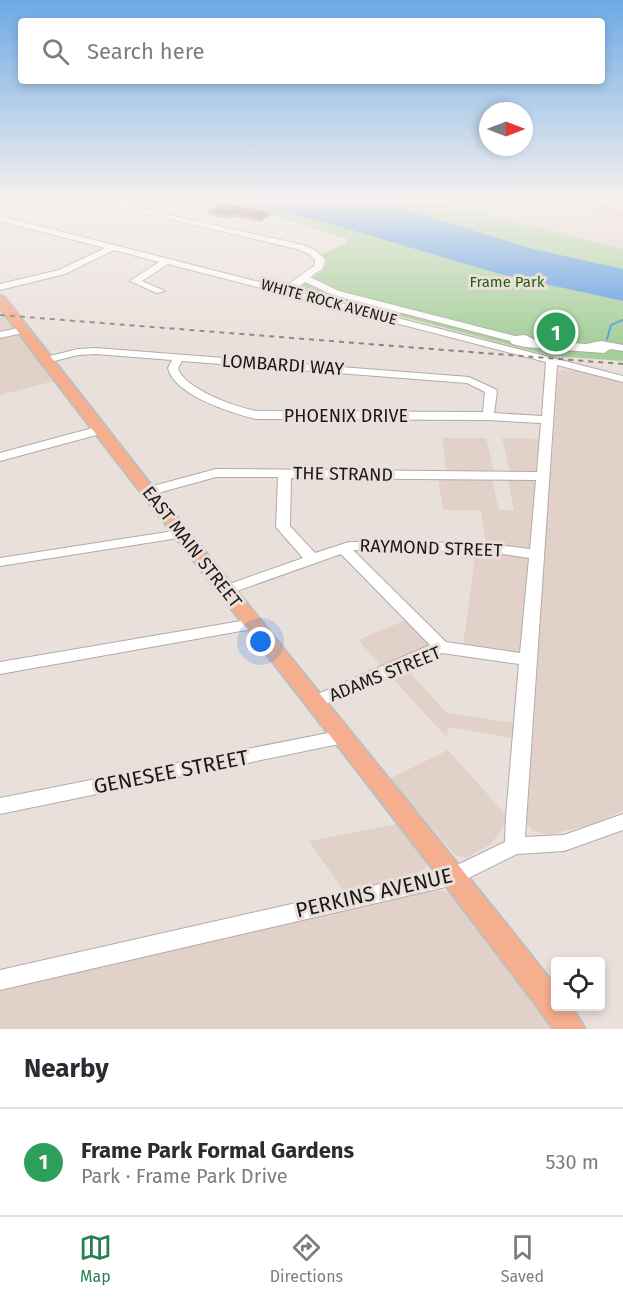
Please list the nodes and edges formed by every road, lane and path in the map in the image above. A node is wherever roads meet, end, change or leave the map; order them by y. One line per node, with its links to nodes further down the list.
1 (111, 248): 6 (street)
2 (117, 248): 4 (street, WHITE ROCK AVENUE)
3 (299, 248): 5 (street)
4 (167, 261): 7 (street); 8 (street, WHITE ROCK AVENUE)
5 (304, 278): 8 (street); 12 (street)
6 (0, 287)
7 (160, 291)
8 (286, 291): 15 (street, WHITE ROCK AVENUE)
9 (0, 300): 10 (main road, EAST MAIN STREET)
10 (23, 330): 11 (street); 14 (main road, EAST MAIN STREET)
11 (0, 335)
12 (623, 348)
13 (178, 358): 14 (street, LOMBARDI WAY); 19 (street, PHOENIX DRIVE); 19 (street, LOMBARDI WAY)
14 (46, 360): 21 (main road, EAST MAIN STREET)
15 (552, 360): 16 (street, WHITE ROCK AVENUE); 18 (street)
16 (582, 368): 17 (street, WHITE ROCK AVENUE); 18 (street)
17 (623, 379)
18 (550, 380): 20 (street)
19 (488, 417): 20 (street, PHOENIX DRIVE)
20 (546, 420): 24 (street)
21 (100, 430): 22 (street); 25 (main road, EAST MAIN STREET)
22 (0, 457)
23 (285, 473): 24 (street, THE STRAND); 25 (street, THE STRAND); 29 (street)
24 (542, 476): 28 (street)
25 (147, 492): 26 (main road, EAST MAIN STREET)
26 (180, 534): 30 (street); 31 (main road, EAST MAIN STREET)
27 (343, 548): 28 (street, RAYMOND STREET); 29 (street, RAYMOND STREET); 33 (street)
28 (535, 554): 34 (street)
29 (312, 559): 31 (street, RAYMOND STREET)
30 (0, 562)
31 (226, 590): 32 (main road, EAST MAIN STREET)
32 (253, 624): 35 (street); 36 (main road, EAST MAIN STREET)
33 (441, 647): 34 (street, ADAMS STREET); 36 (street, ADAMS STREET)
34 (527, 660): 40 (street)
35 (0, 668)
36 (315, 702): 37 (main road, EAST MAIN STREET)
37 (343, 737): 38 (street, GENESEE STREET); 41 (main road, EAST MAIN STREET)
38 (0, 806)
39 (623, 822): 40 (street)
40 (514, 846): 41 (street, PERKINS AVENUE)
41 (454, 876): 42 (street, PERKINS AVENUE); 43 (main road, EAST MAIN STREET)
42 (0, 980)
43 (571, 1029)

